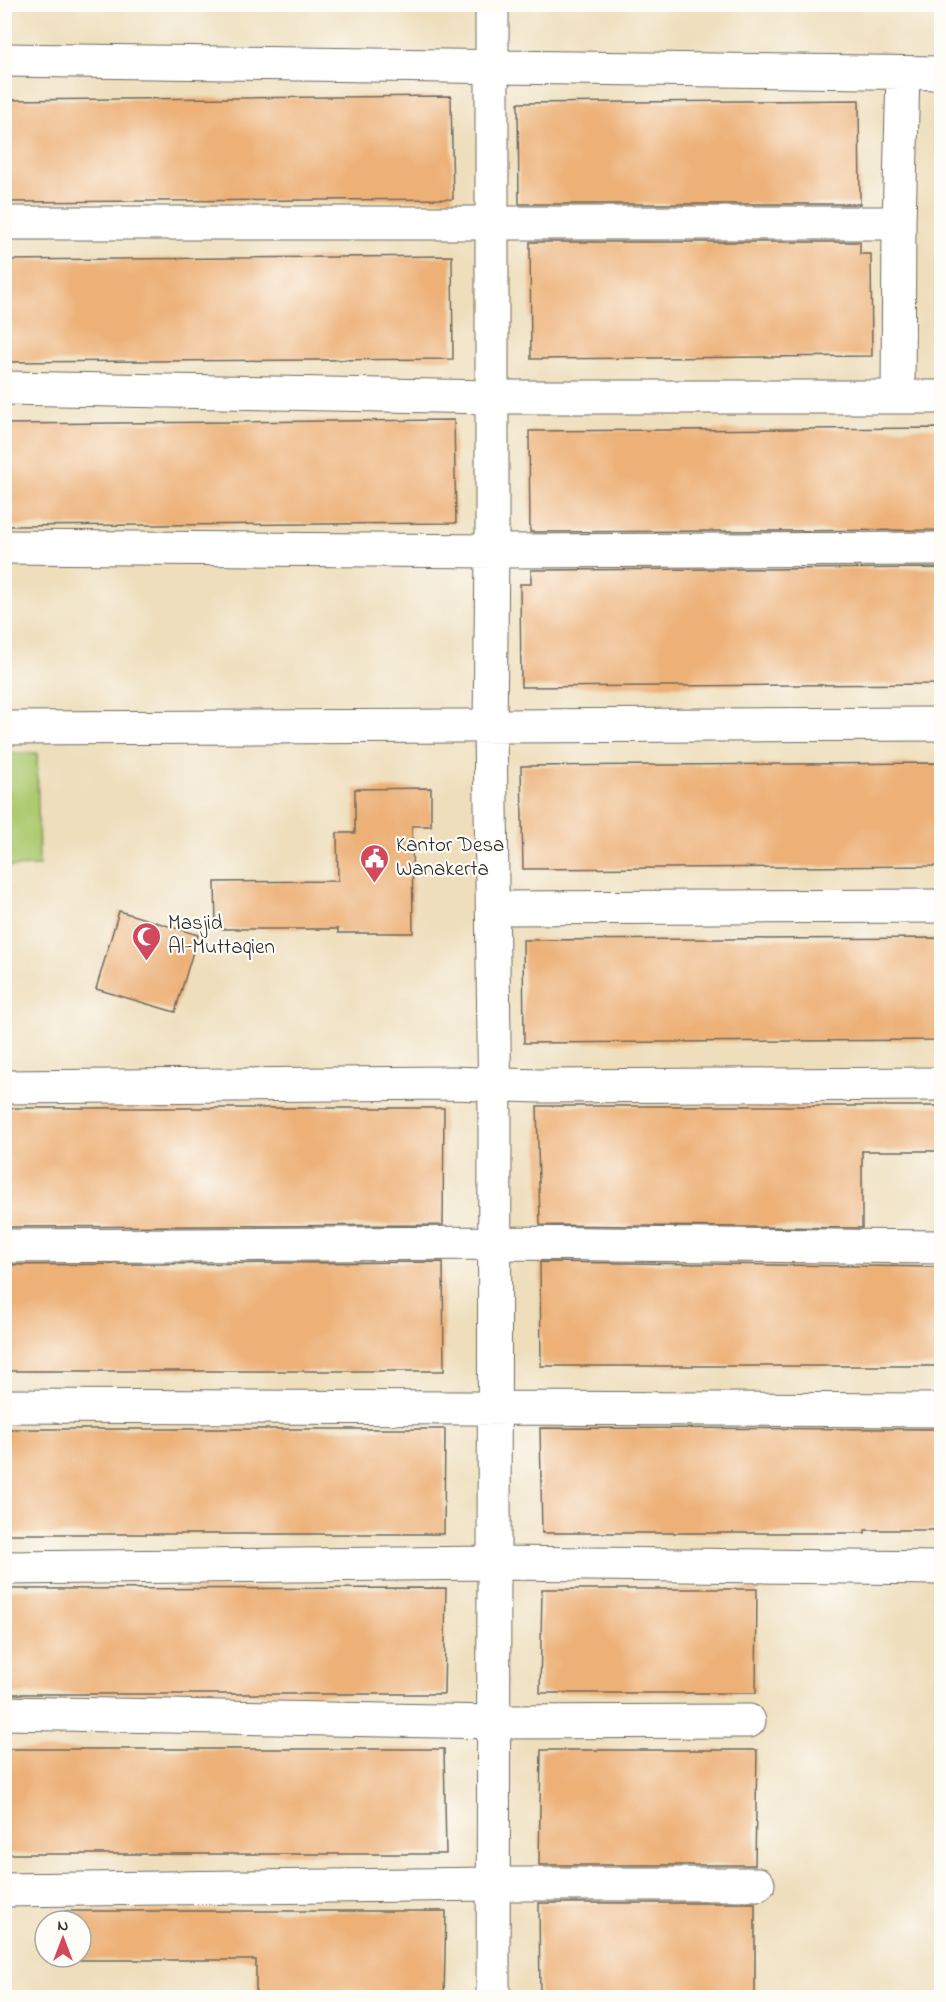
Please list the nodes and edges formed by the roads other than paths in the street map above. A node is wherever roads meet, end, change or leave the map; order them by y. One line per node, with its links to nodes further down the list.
1 (492, 4): 3 (street)
2 (4, 60): 3 (street)
3 (491, 67): 5 (street); 6 (street)
4 (942, 73): 5 (street)
5 (903, 74): 8 (street)
6 (492, 222): 7 (street); 8 (street); 10 (street)
7 (4, 223)
8 (898, 223): 11 (street)
9 (4, 388): 10 (street)
10 (492, 397): 11 (street); 15 (street)
11 (898, 397): 12 (street)
12 (942, 397)
13 (4, 547): 15 (street)
14 (942, 549): 15 (street)
15 (492, 551): 17 (street)
16 (942, 724): 17 (street)
17 (490, 725): 18 (street); 20 (street)
18 (4, 728)
19 (942, 906): 20 (street)
20 (493, 908): 21 (street)
21 (493, 1084): 22 (street); 23 (street); 24 (street)
22 (942, 1084)
23 (4, 1087)
24 (495, 1243): 25 (street); 26 (street); 28 (street)
25 (4, 1246)
26 (942, 1247)
27 (4, 1406): 28 (street)
28 (493, 1409): 29 (street); 30 (street)
29 (942, 1410)
30 (494, 1563): 31 (street); 32 (street); 35 (street)
31 (4, 1568)
32 (942, 1568)
33 (4, 1713): 35 (street)
34 (749, 1721): 35 (street)
35 (494, 1722): 36 (street)
36 (493, 1884): 37 (street); 38 (street); 39 (street)
37 (758, 1884)
38 (4, 1890)
39 (493, 1998)

